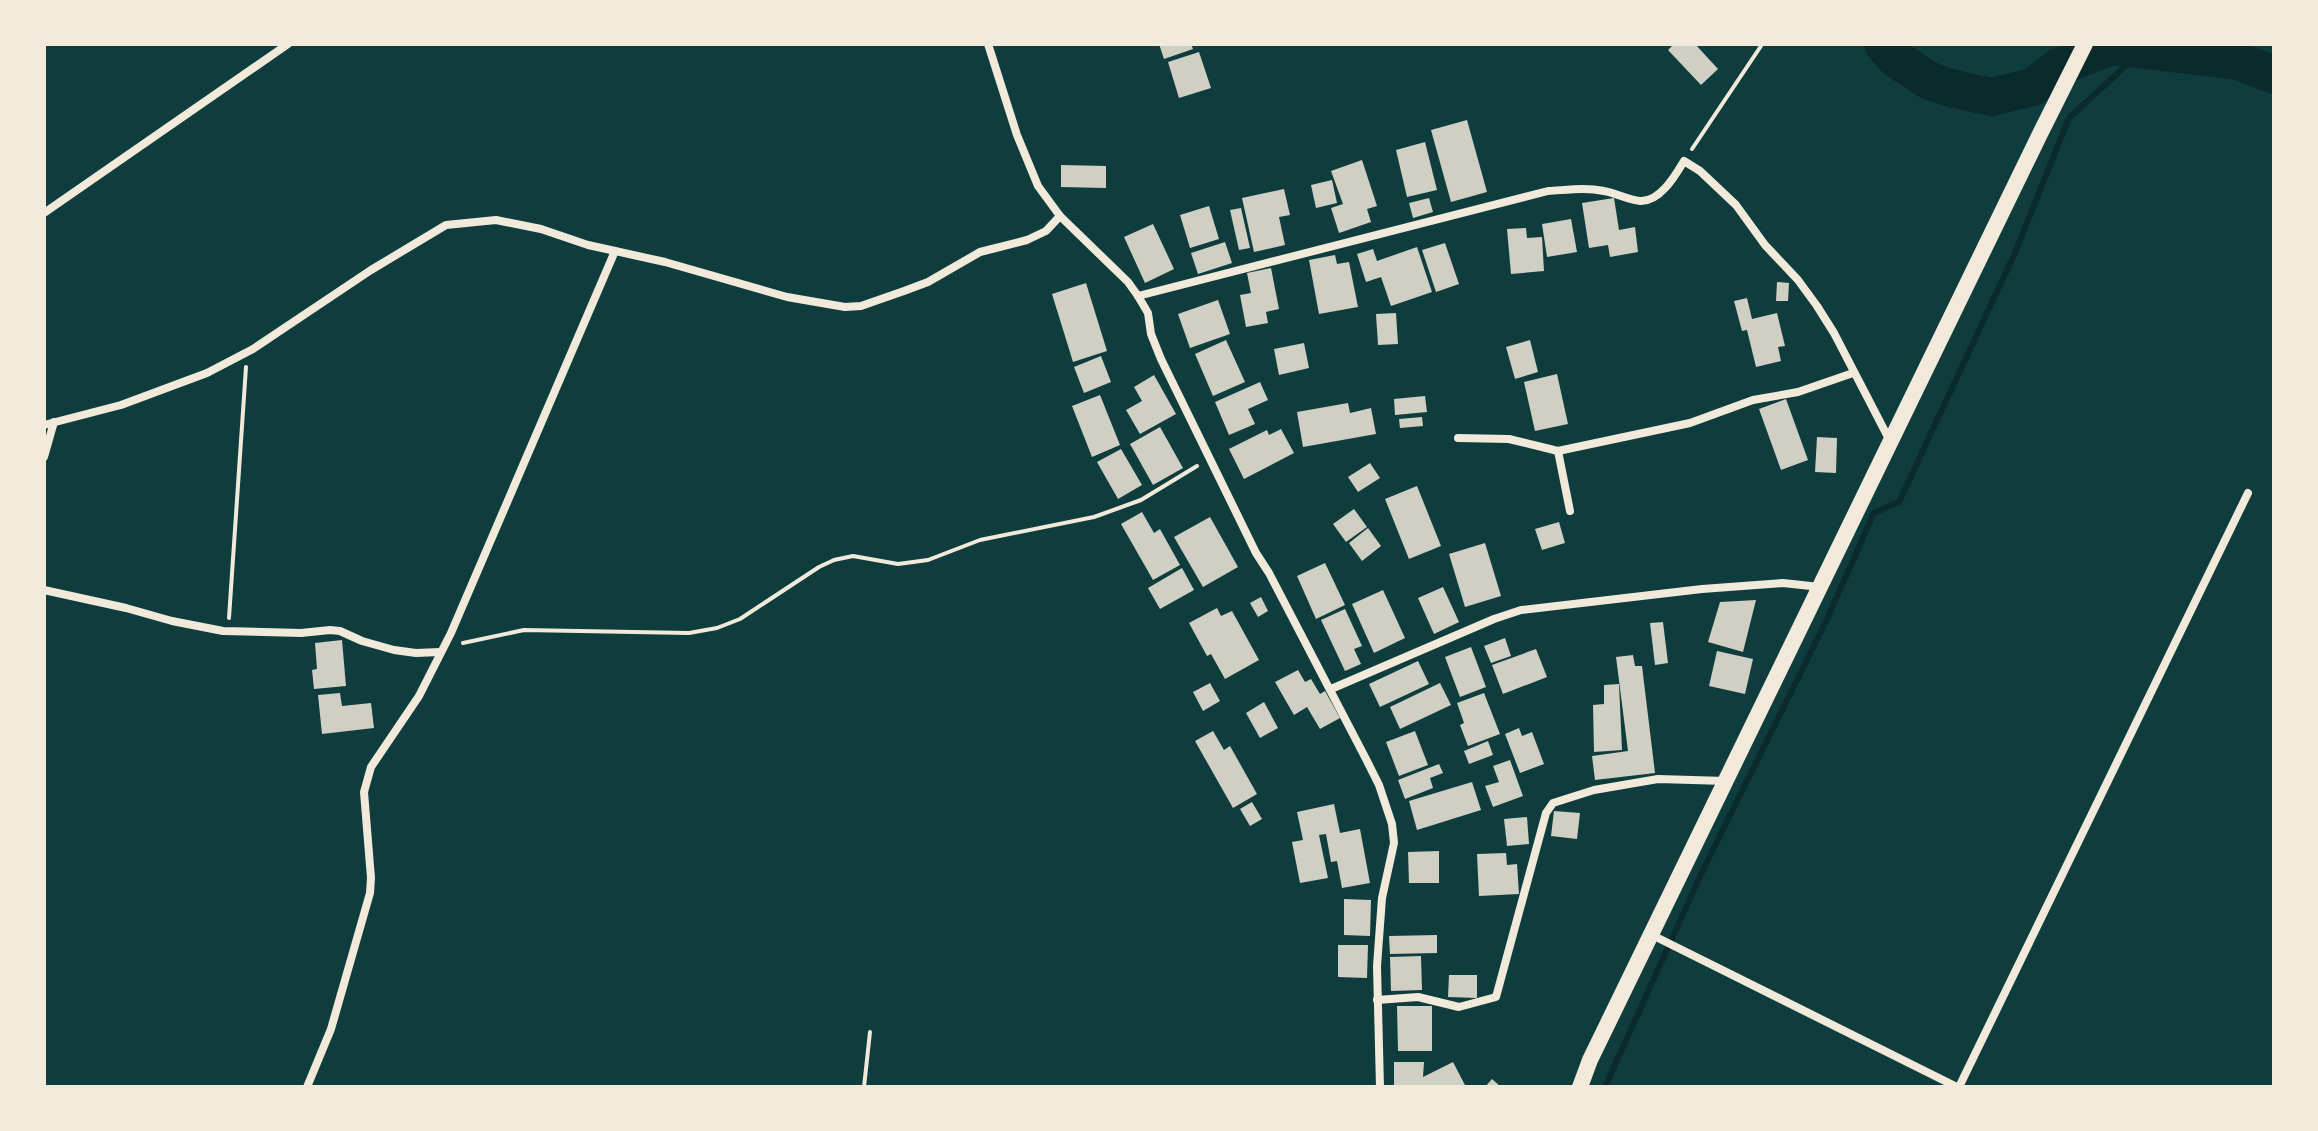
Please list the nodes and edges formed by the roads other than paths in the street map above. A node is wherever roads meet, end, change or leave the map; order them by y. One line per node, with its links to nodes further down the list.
1 (288, 44): 4 (street)
2 (988, 44): 5 (street)
3 (2085, 44): 12 (main road)
4 (44, 213)
5 (1060, 216): 6 (street); 7 (street)
6 (615, 251): 9 (street); 19 (street)
7 (1138, 296): 8 (street); 20 (street)
8 (1853, 373): 12 (street); 13 (street)
9 (54, 422): 10 (street); 14 (street)
10 (44, 425)
11 (1458, 438): 13 (street)
12 (1890, 441): 17 (main road)
13 (1558, 451): 16 (street)
14 (44, 457)
15 (2248, 493): 27 (street)
16 (1570, 511)
17 (1820, 587): 20 (street); 21 (main road)
18 (44, 590): 19 (street)
19 (440, 652): 24 (street)
20 (1331, 689): 23 (street)
21 (1727, 781): 22 (main road); 23 (street)
22 (1652, 935): 26 (main road); 27 (street)
23 (1377, 1000): 25 (street)
24 (307, 1087)
25 (1380, 1087)
26 (1580, 1087)
27 (1958, 1087)

